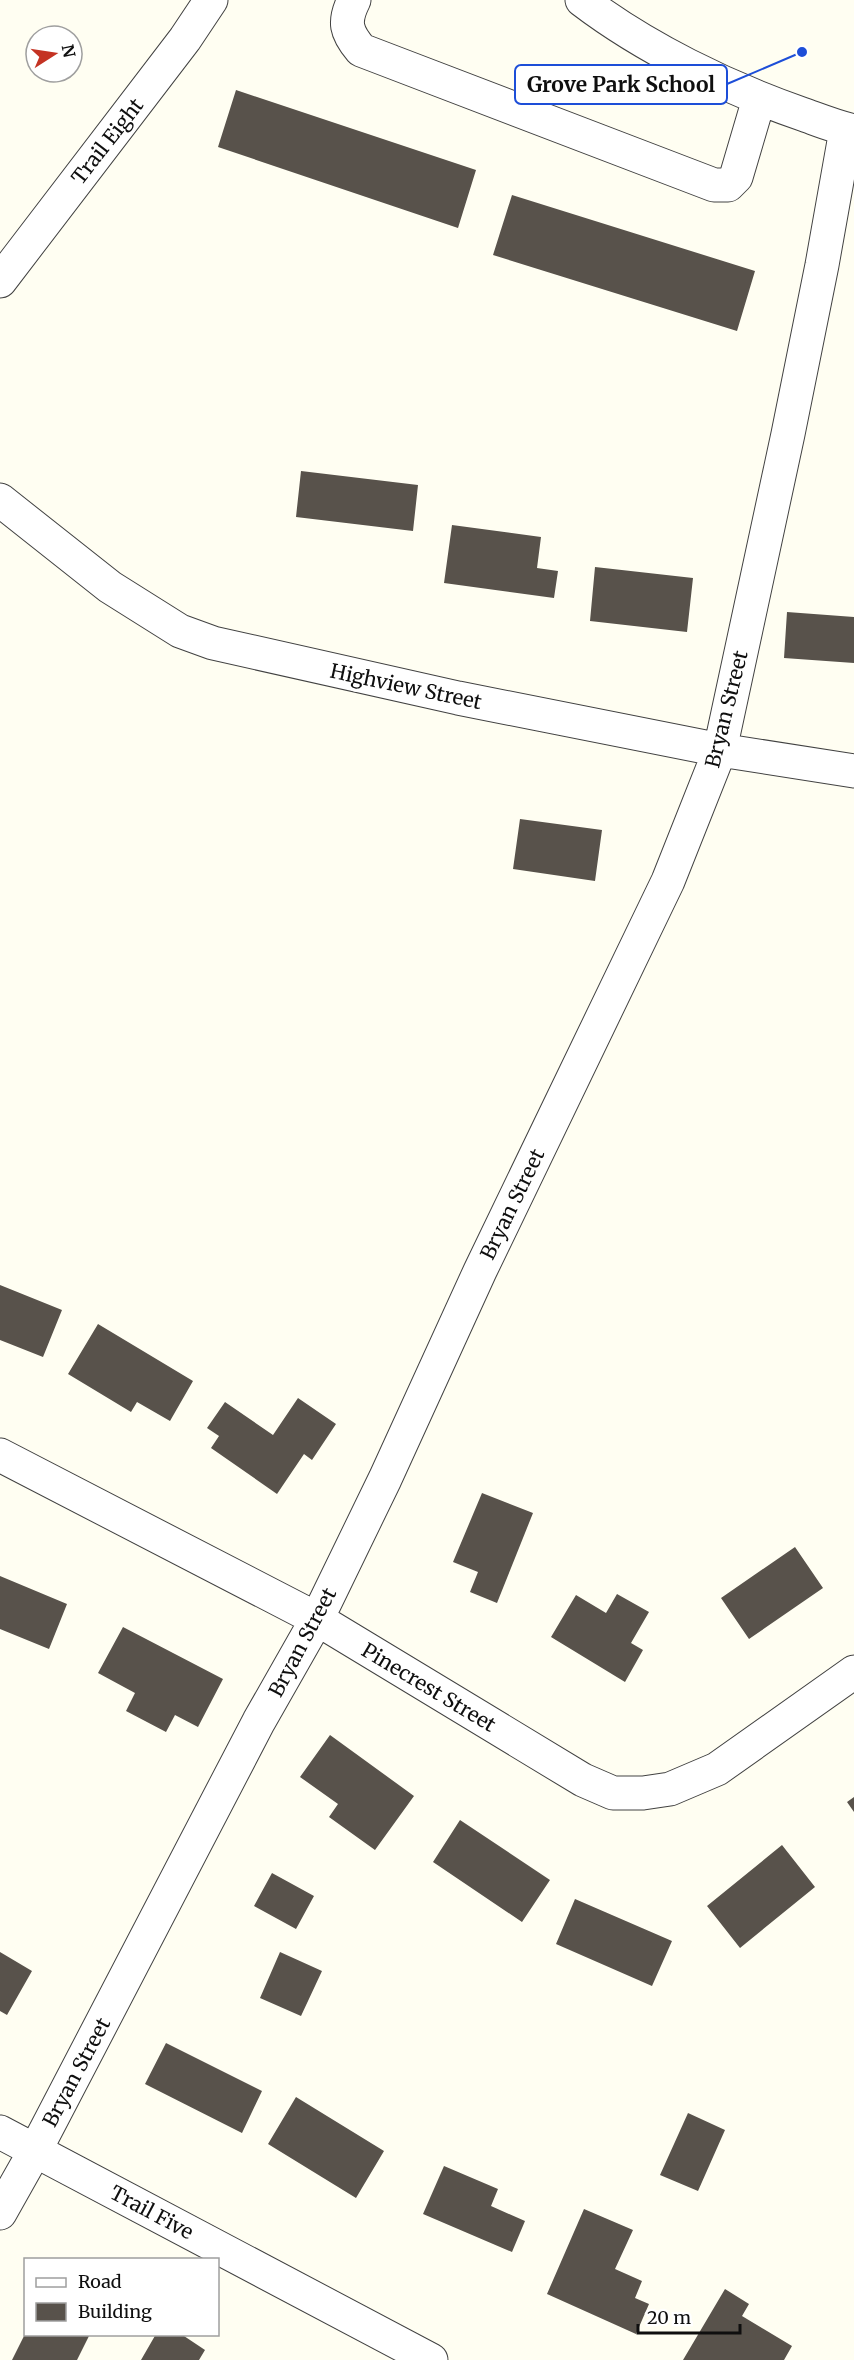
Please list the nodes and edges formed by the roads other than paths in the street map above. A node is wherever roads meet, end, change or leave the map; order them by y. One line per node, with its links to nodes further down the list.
1 (211, 0): 6 (street, Trail Eight)
2 (354, 0): 4 (street)
3 (582, 0): 4 (street)
4 (759, 99): 5 (street)
5 (850, 130): 8 (street, Bryan Street)
6 (0, 281)
7 (0, 500): 8 (street, Highview Street)
8 (720, 750): 9 (street, Highview Street); 11 (street, Bryan Street)
9 (854, 771)
10 (0, 1455): 11 (street, Pinecrest Street)
11 (317, 1619): 12 (street, Pinecrest Street); 14 (street, Bryan Street)
12 (854, 1672)
13 (0, 2132): 14 (street, Trail Five)
14 (36, 2149): 15 (street, Bryan Street); 16 (street, Trail Five)
15 (0, 2213)
16 (431, 2360)

